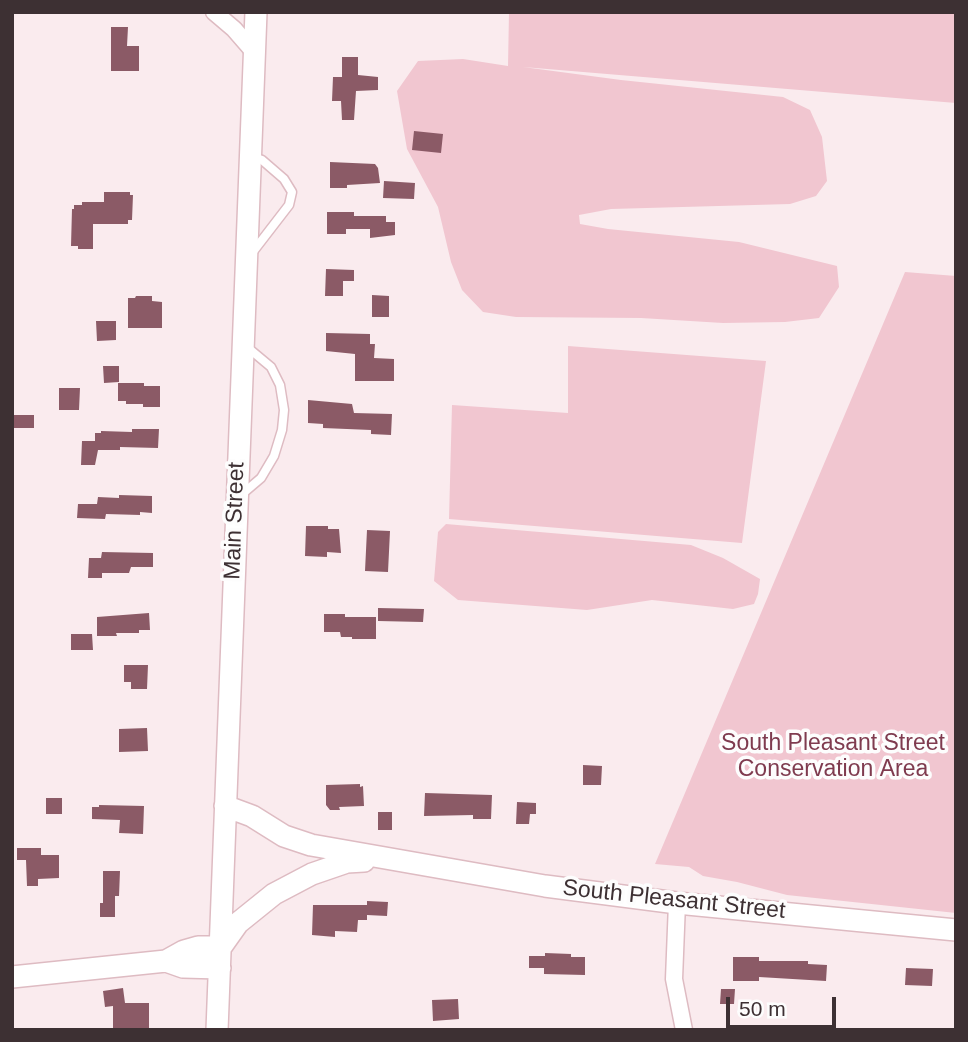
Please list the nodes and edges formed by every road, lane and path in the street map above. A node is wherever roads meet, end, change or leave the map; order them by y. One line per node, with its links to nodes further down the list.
1 (214, 12): 3 (street)
2 (256, 12): 3 (street, Main Street)
3 (254, 52): 4 (street, Main Street)
4 (250, 156): 5 (street, Main Street); 5 (lane)
5 (245, 261): 6 (street, Main Street)
6 (242, 343): 7 (street, Main Street); 7 (lane)
7 (236, 499): 8 (street, Main Street)
8 (225, 806): 9 (street, South Pleasant Street); 14 (street, Main Street)
9 (284, 836): 10 (street, South Pleasant Street); 11 (street)
10 (393, 859): 11 (street, South Pleasant Street); 12 (street, South Pleasant Street)
11 (300, 879): 14 (street, South Pleasant Street)
12 (677, 903): 13 (street, South Pleasant Street); 17 (street)
13 (956, 930)
14 (220, 958): 15 (street); 16 (street, Main Street)
15 (12, 977)
16 (218, 1030)
17 (684, 1030)

